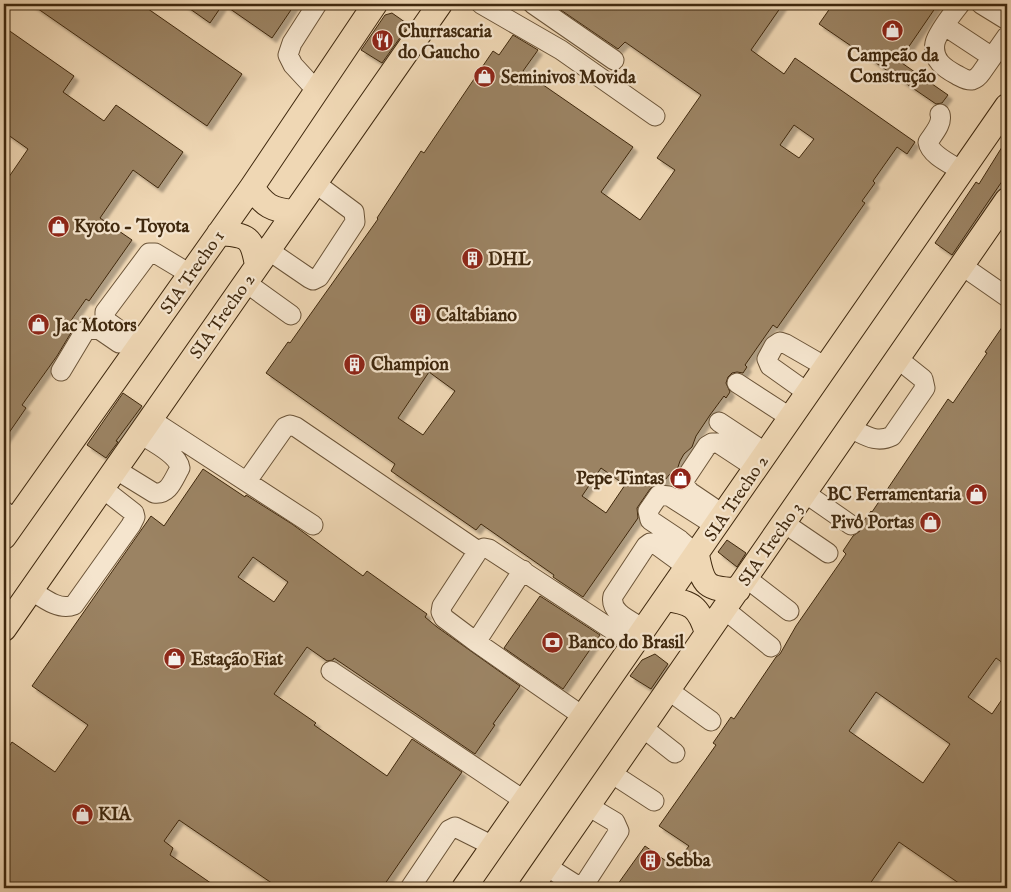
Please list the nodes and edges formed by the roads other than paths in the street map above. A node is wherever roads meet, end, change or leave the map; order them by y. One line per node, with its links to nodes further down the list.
1 (317, 4): 13 (street)
2 (376, 4): 13 (main road, SIA Trecho 1)
3 (440, 4): 18 (main road, SIA Trecho 2)
4 (481, 4): 16 (street)
5 (533, 4): 12 (street)
6 (960, 4): 9 (street)
7 (982, 4): 8 (street)
8 (1007, 20)
9 (945, 26): 11 (street); 11 (street)
10 (1007, 36): 11 (street)
11 (992, 57)
12 (614, 60)
13 (316, 91): 19 (main road, SIA Trecho 1)
14 (1007, 106): 17 (main road, SIA Trecho 2)
15 (940, 114): 17 (street)
16 (655, 116)
17 (962, 171): 30 (main road, SIA Trecho 2)
18 (315, 183): 21 (main road, SIA Trecho 2); 24 (street)
19 (252, 187): 21 (main road); 22 (main road, SIA Trecho 1)
20 (1005, 209): 23 (main road, SIA Trecho 3)
21 (294, 212): 24 (main road, SIA Trecho 2)
22 (220, 233): 24 (main road); 25 (main road, SIA Trecho 1)
23 (962, 265): 26 (street); 29 (main road, SIA Trecho 3)
24 (257, 266): 27 (street); 36 (main road, SIA Trecho 2)
25 (190, 274): 28 (main road, SIA Trecho 1); 28 (street)
26 (1007, 297)
27 (291, 315)
28 (137, 349): 31 (street); 43 (main road, SIA Trecho 1)
29 (898, 359): 37 (main road, SIA Trecho 3); 37 (street)
30 (826, 367): 33 (main road, SIA Trecho 2); 33 (street)
31 (61, 371)
32 (737, 383): 34 (street)
33 (808, 393): 34 (main road, SIA Trecho 2)
34 (791, 418): 38 (main road, SIA Trecho 2)
35 (719, 422): 38 (street)
36 (145, 426): 39 (main road, SIA Trecho 2); 39 (street); 40 (street)
37 (850, 428): 41 (main road, SIA Trecho 3)
38 (761, 461): 42 (main road, SIA Trecho 2); 42 (street)
39 (108, 479): 52 (main road, SIA Trecho 2); 52 (street)
40 (247, 481): 45 (street); 47 (street)
41 (805, 494): 44 (main road, SIA Trecho 3); 46 (street)
42 (720, 520): 49 (main road, SIA Trecho 2); 49 (street)
43 (8, 523)
44 (784, 523): 48 (street); 51 (main road, SIA Trecho 3)
45 (313, 525)
46 (851, 525)
47 (478, 551): 50 (street); 59 (street)
48 (828, 553)
49 (692, 561): 51 (main road); 53 (main road, SIA Trecho 2); 58 (street)
50 (523, 570): 58 (street); 59 (street)
51 (742, 584): 54 (main road, SIA Trecho 3); 55 (street)
52 (31, 590): 56 (main road, SIA Trecho 2)
53 (665, 599): 57 (main road); 58 (main road, SIA Trecho 2)
54 (724, 609): 57 (main road, SIA Trecho 3); 60 (street)
55 (789, 611)
56 (4, 629)
57 (707, 633): 62 (main road, SIA Trecho 3)
58 (639, 637): 63 (main road, SIA Trecho 2)
59 (476, 642): 63 (street)
60 (771, 647)
61 (331, 671): 68 (street)
62 (668, 690): 64 (street); 65 (main road, SIA Trecho 3)
63 (584, 717): 68 (main road, SIA Trecho 2)
64 (711, 721)
65 (642, 727): 66 (street); 67 (main road, SIA Trecho 3)
66 (676, 753)
67 (610, 773): 69 (street); 70 (main road, SIA Trecho 3)
68 (525, 801): 71 (main road, SIA Trecho 2)
69 (654, 801)
70 (588, 806): 72 (main road, SIA Trecho 3); 76 (street)
71 (493, 846): 73 (street); 74 (main road, SIA Trecho 2)
72 (546, 866): 75 (main road, SIA Trecho 3); 76 (street)
73 (410, 888)
74 (464, 888)
75 (531, 888)
76 (582, 888)

